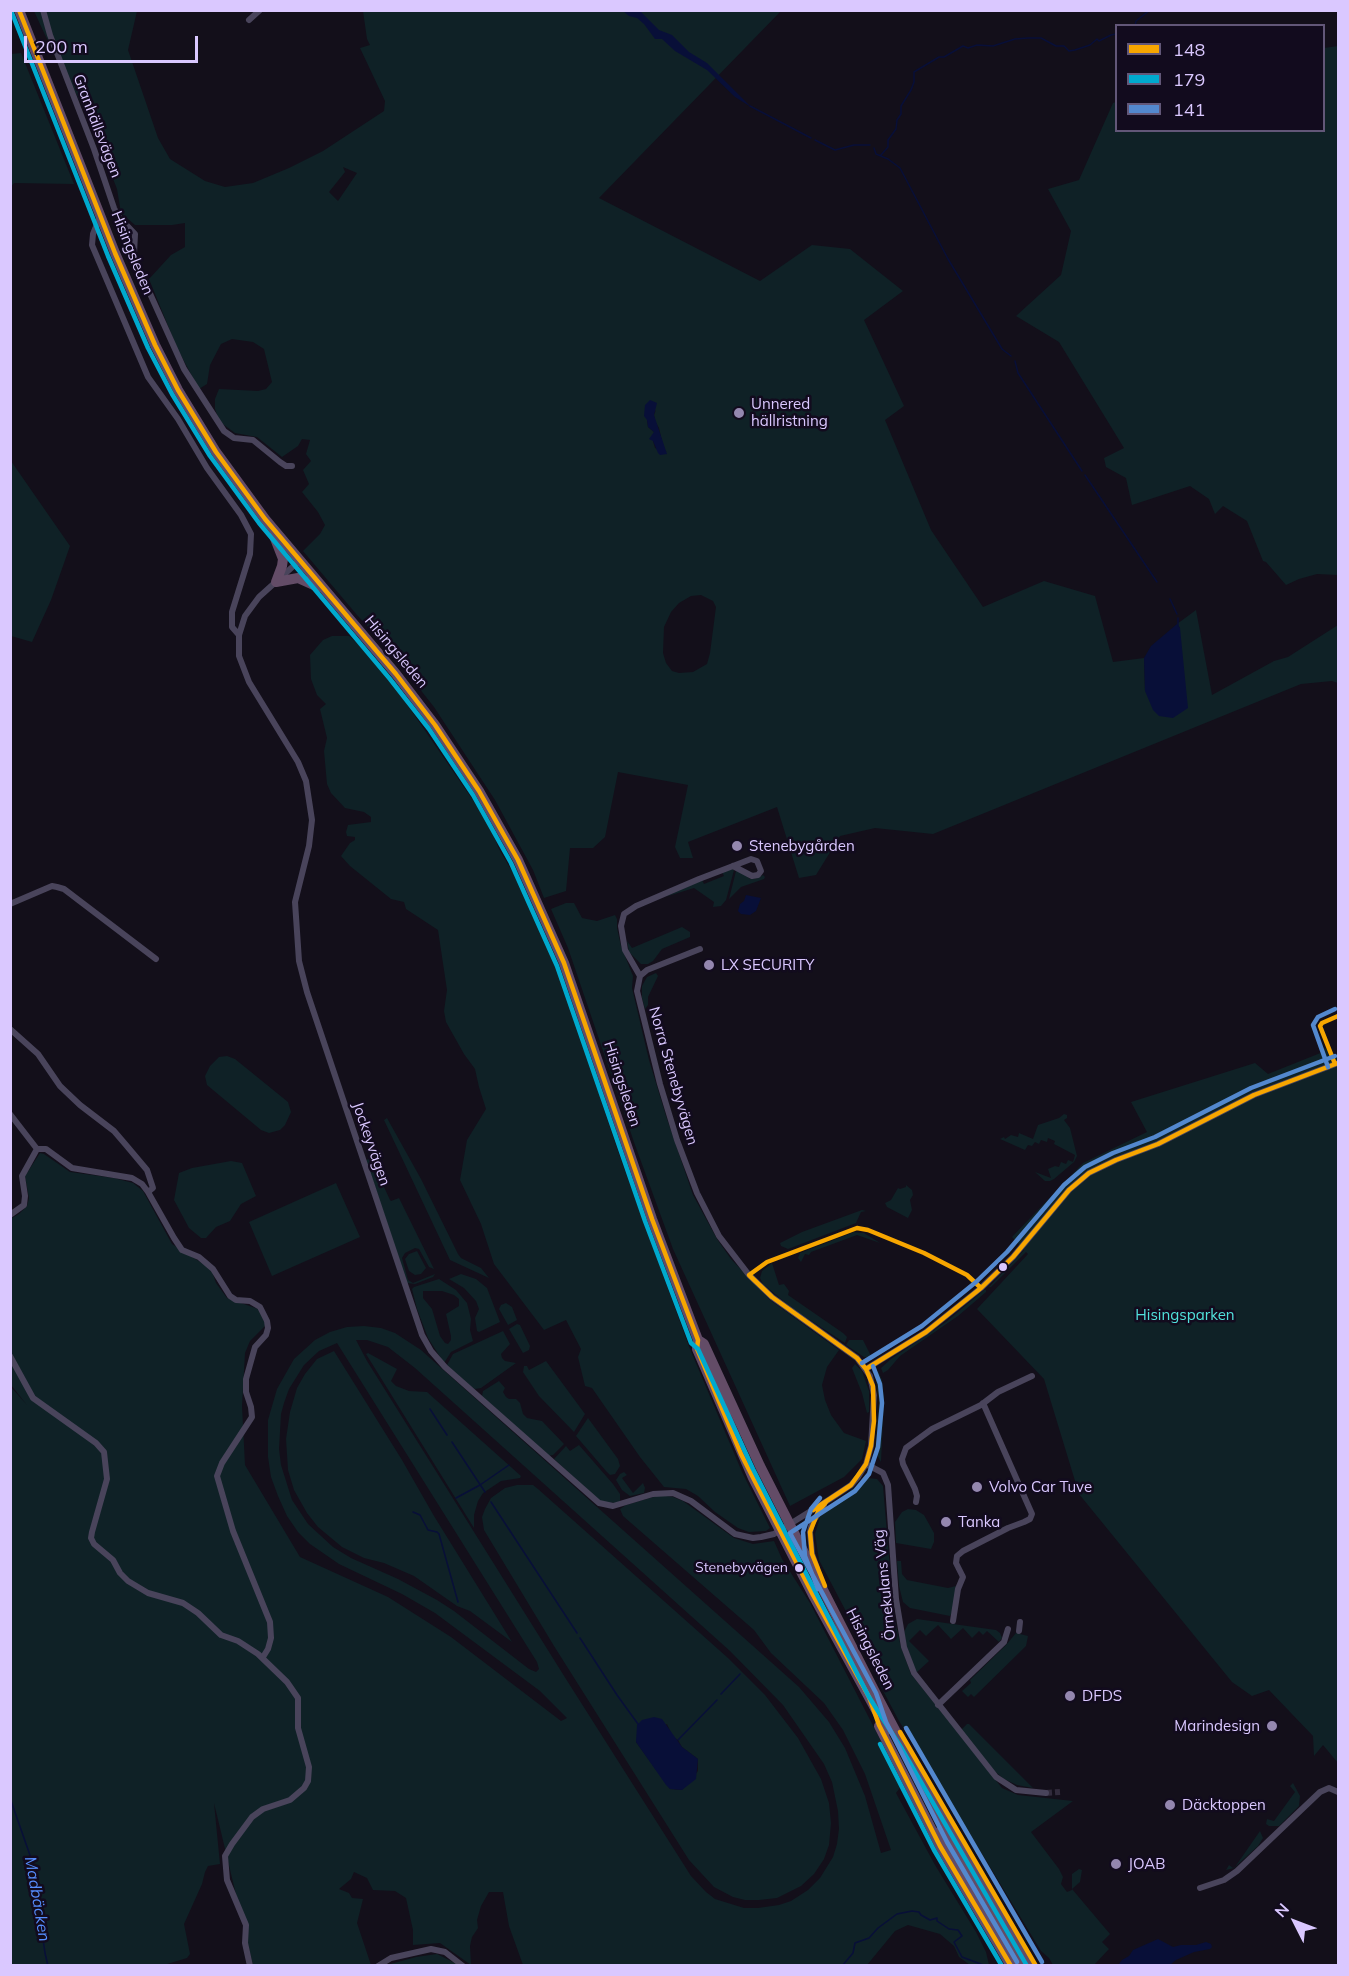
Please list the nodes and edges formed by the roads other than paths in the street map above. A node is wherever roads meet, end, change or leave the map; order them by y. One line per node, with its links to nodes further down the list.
1 (19, 10): 5 (highway, Hisingsleden)
2 (43, 10): 6 (street, Granhällsvägen)
3 (260, 10): 4 (street)
4 (249, 20)
5 (100, 216): 7 (highway, Hisingsleden); 11 (street)
6 (292, 466)
7 (272, 527): 8 (highway, Hisingsleden); 9 (highway)
8 (299, 561): 9 (street, Jockeyvägen); 10 (highway, Hisingsleden)
9 (276, 582): 10 (highway); 11 (street, Jockeyvägen)
10 (322, 588): 30 (highway, Hisingsleden)
11 (239, 635): 30 (street, Jockeyvägen)
12 (733, 866): 16 (street, Norra Stenebyvägen)
13 (10, 904): 15 (street)
14 (700, 949): 16 (street)
15 (156, 958)
16 (640, 976): 24 (street, Norra Stenebyvägen)
17 (10, 1029): 21 (street)
18 (1338, 1063): 24 (street)
19 (10, 1114): 20 (street)
20 (37, 1149): 21 (street); 22 (street)
21 (148, 1192): 36 (street)
22 (10, 1215)
23 (10, 1356): 36 (street)
24 (866, 1369): 27 (street, Norra Stenebyvägen)
25 (1032, 1376): 26 (street)
26 (983, 1403): 29 (street); 32 (street)
27 (866, 1464): 28 (street, Norra Stenebyvägen); 38 (street, Örnekulans Väg)
28 (826, 1502): 30 (street, Norra Stenebyvägen); 31 (street)
29 (916, 1502)
30 (784, 1527): 31 (highway, Hisingsleden); 37 (highway, Hisingsleden)
31 (829, 1600): 37 (highway, Hisingsleden)
32 (953, 1621)
33 (1020, 1622): 35 (street)
34 (1008, 1629): 38 (street)
35 (1019, 1631)
36 (263, 1658): 43 (street)
37 (872, 1695): 41 (highway, Hisingsleden); 46 (highway); 49 (highway)
38 (938, 1705): 40 (street, Örnekulans Väg)
39 (1338, 1792): 42 (street)
40 (1046, 1793)
41 (972, 1878): 47 (highway, Hisingsleden); 48 (highway, Hisingsleden)
42 (1200, 1888)
43 (250, 1965)
44 (378, 1965): 45 (street)
45 (463, 1965)
46 (1011, 1965)
47 (1020, 1965)
48 (1029, 1965)
49 (1036, 1965)

